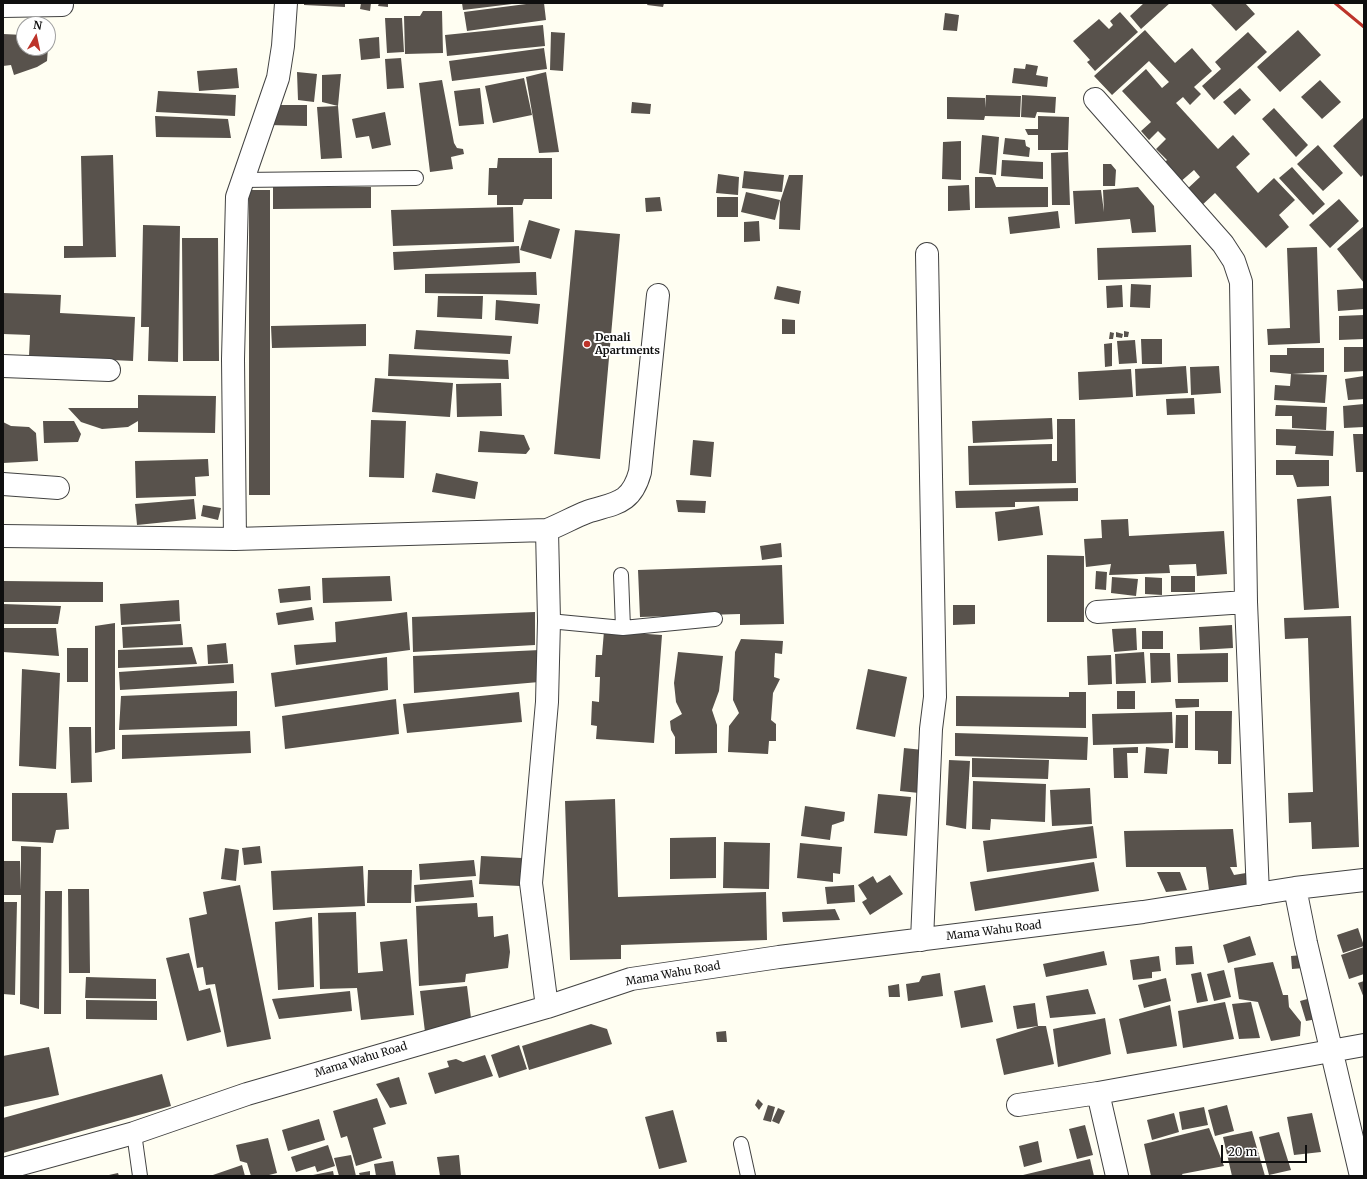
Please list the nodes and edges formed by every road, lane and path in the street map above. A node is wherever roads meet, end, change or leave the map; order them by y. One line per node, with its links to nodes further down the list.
1 (286, 3): 6 (street)
2 (62, 5): 3 (street)
3 (3, 6)
4 (1095, 99): 17 (street)
5 (416, 178): 6 (lane)
6 (242, 180): 15 (street)
7 (927, 254): 25 (street)
8 (658, 295): 13 (street)
9 (3, 366): 10 (street)
10 (109, 370)
11 (3, 484): 12 (street)
12 (58, 488)
13 (547, 530): 15 (street); 20 (street)
14 (3, 536): 15 (street)
15 (235, 539)
16 (621, 575): 21 (lane)
17 (1246, 602): 18 (street); 24 (street)
18 (1097, 612)
19 (715, 619): 21 (lane)
20 (549, 621): 21 (lane); 26 (street)
21 (623, 628)
22 (1364, 880): 23 (street, Mama Wahu Road)
23 (1295, 888): 24 (street, Mama Wahu Road); 28 (street)
24 (1258, 894): 25 (street, Mama Wahu Road)
25 (922, 940): 26 (street, Mama Wahu Road)
26 (546, 1007): 31 (street, Mama Wahu Road)
27 (1364, 1045): 28 (street)
28 (1331, 1050): 29 (street); 37 (street)
29 (1098, 1093): 30 (street); 36 (street)
30 (1018, 1105)
31 (134, 1133): 33 (street, Mama Wahu Road); 34 (lane)
32 (741, 1144): 35 (lane)
33 (3, 1169)
34 (140, 1176)
35 (748, 1176)
36 (1117, 1176)
37 (1361, 1176)

